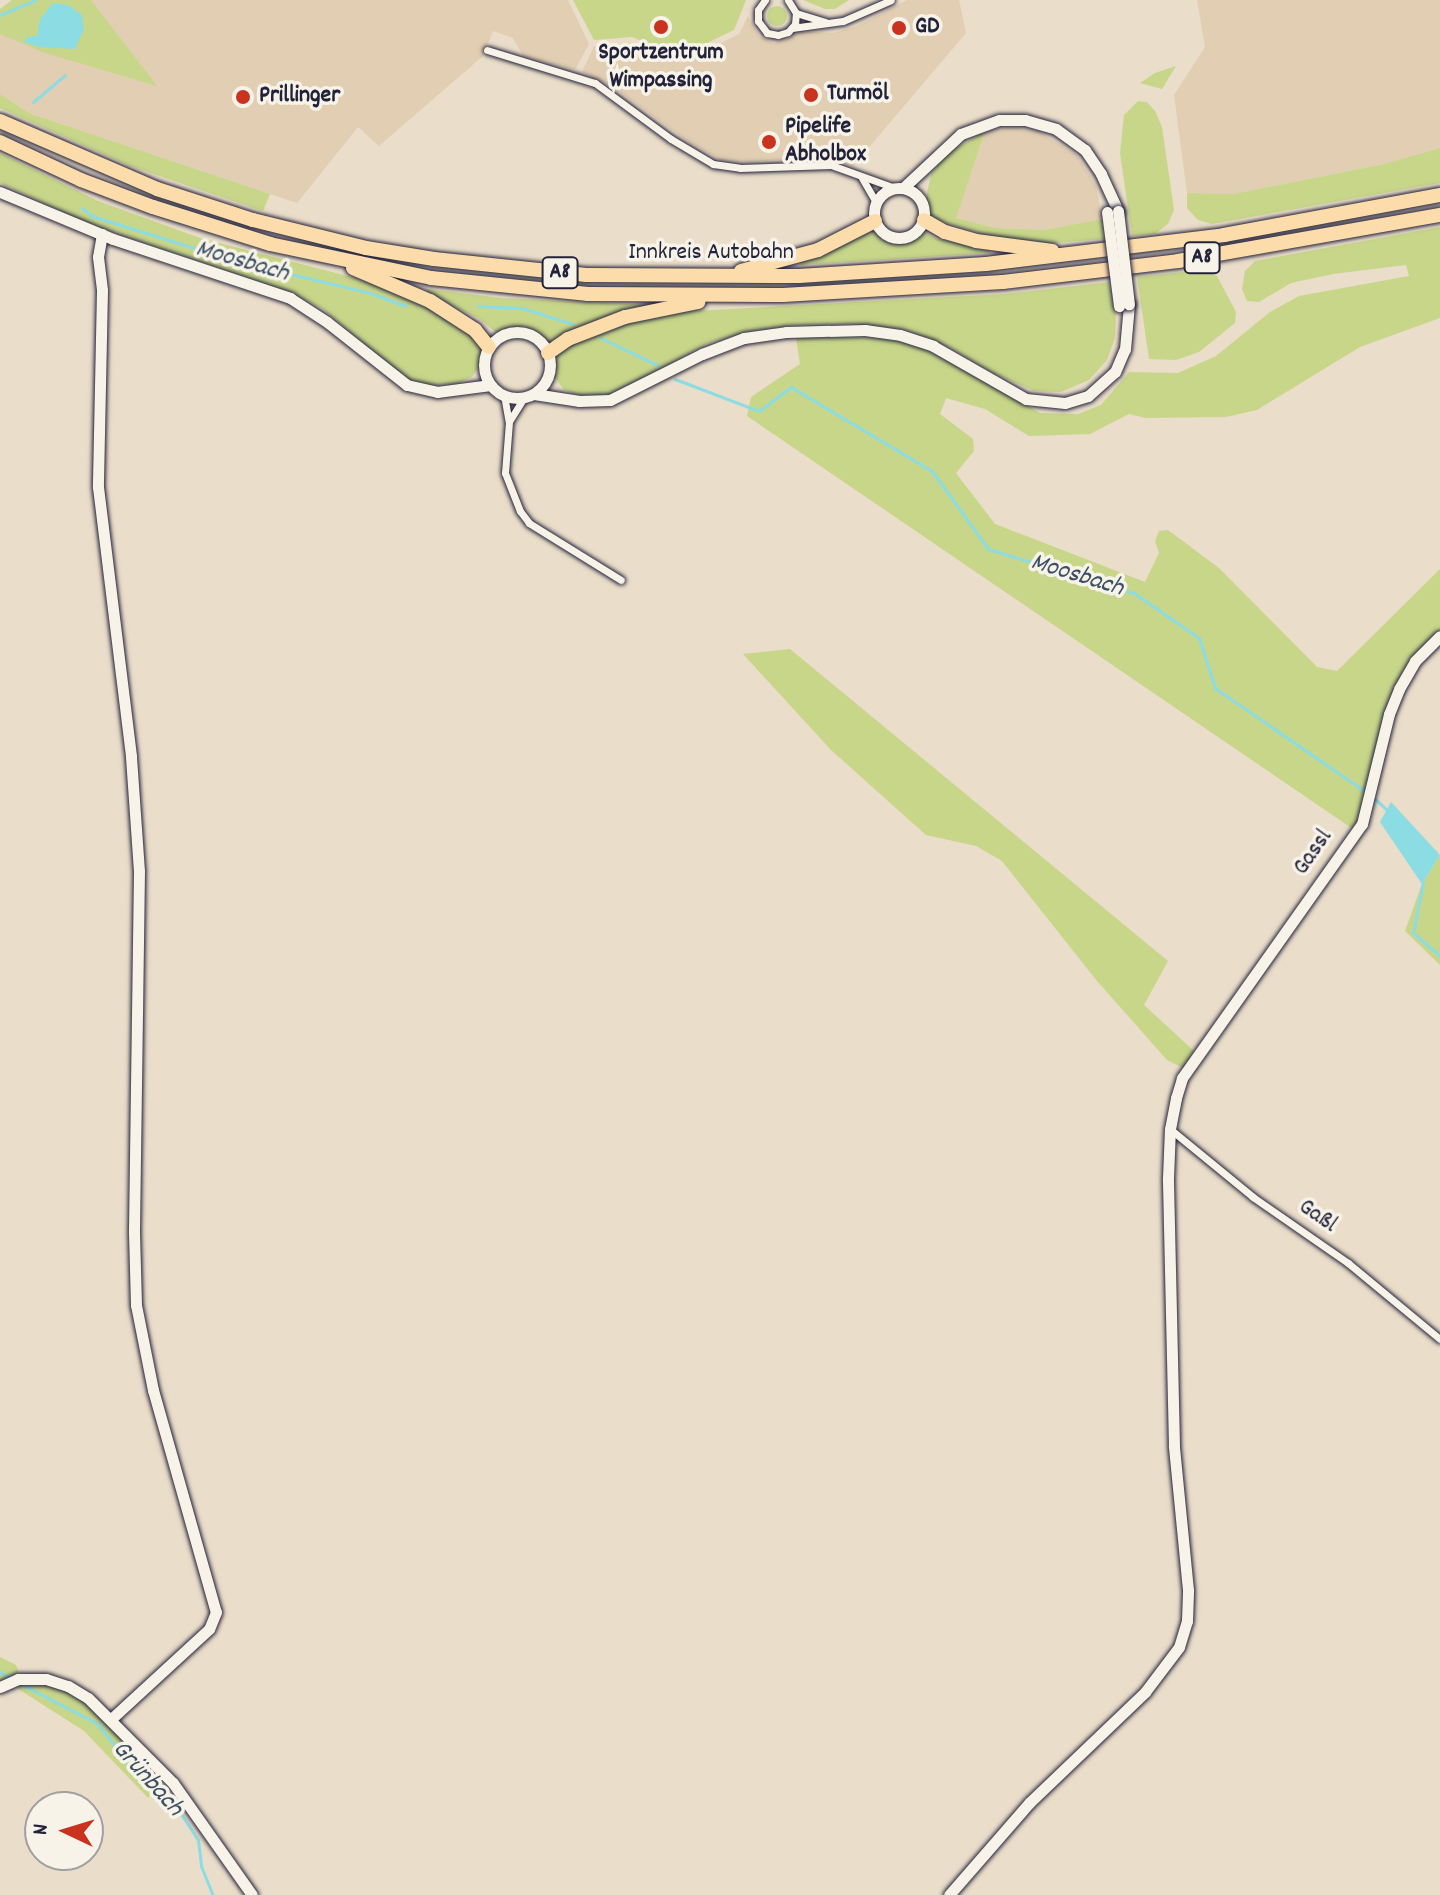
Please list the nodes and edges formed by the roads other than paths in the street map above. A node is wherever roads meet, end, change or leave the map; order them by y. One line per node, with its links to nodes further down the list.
1 (765, 0): 6 (street)
2 (788, 0): 4 (street)
3 (891, 0): 5 (street)
4 (796, 13): 5 (street); 6 (street)
5 (828, 23): 6 (street)
6 (792, 28)
7 (487, 50): 11 (street)
8 (0, 121): 23 (highway, Innkreis Autobahn / A8)
9 (0, 142): 22 (highway, Innkreis Autobahn / A8)
10 (930, 166): 12 (street); 14 (street); 33 (street, bridge)
11 (860, 177): 12 (street); 16 (street)
12 (899, 188): 14 (street); 16 (street)
13 (0, 192): 20 (street)
14 (917, 195): 18 (street)
15 (1440, 195): 21 (highway, Innkreis Autobahn / A8)
16 (876, 202): 19 (street)
17 (1440, 215): 24 (highway, Innkreis Autobahn / A8)
18 (924, 220): 19 (street); 21 (highway)
19 (875, 221): 23 (highway)
20 (102, 234): 30 (street); 40 (street)
21 (1080, 254): 23 (highway, Innkreis Autobahn / A8)
22 (331, 258): 24 (highway, Innkreis Autobahn / A8); 25 (highway)
23 (713, 277)
24 (726, 296): 26 (highway)
25 (489, 347): 26 (street); 27 (street)
26 (548, 353): 28 (street)
27 (484, 367): 29 (street); 30 (street)
28 (548, 377): 32 (street); 33 (street)
29 (491, 385): 30 (street); 31 (street)
30 (466, 387)
31 (504, 395): 32 (street); 34 (street)
32 (529, 396): 33 (street); 34 (street)
33 (564, 397)
34 (509, 422): 35 (street)
35 (621, 580)
36 (1440, 636): 37 (street, Gassl)
37 (1170, 1129): 38 (street, Gaßl); 42 (street)
38 (1440, 1339)
39 (4, 1684): 40 (street)
40 (111, 1719): 41 (street)
41 (252, 1895)
42 (949, 1895)

